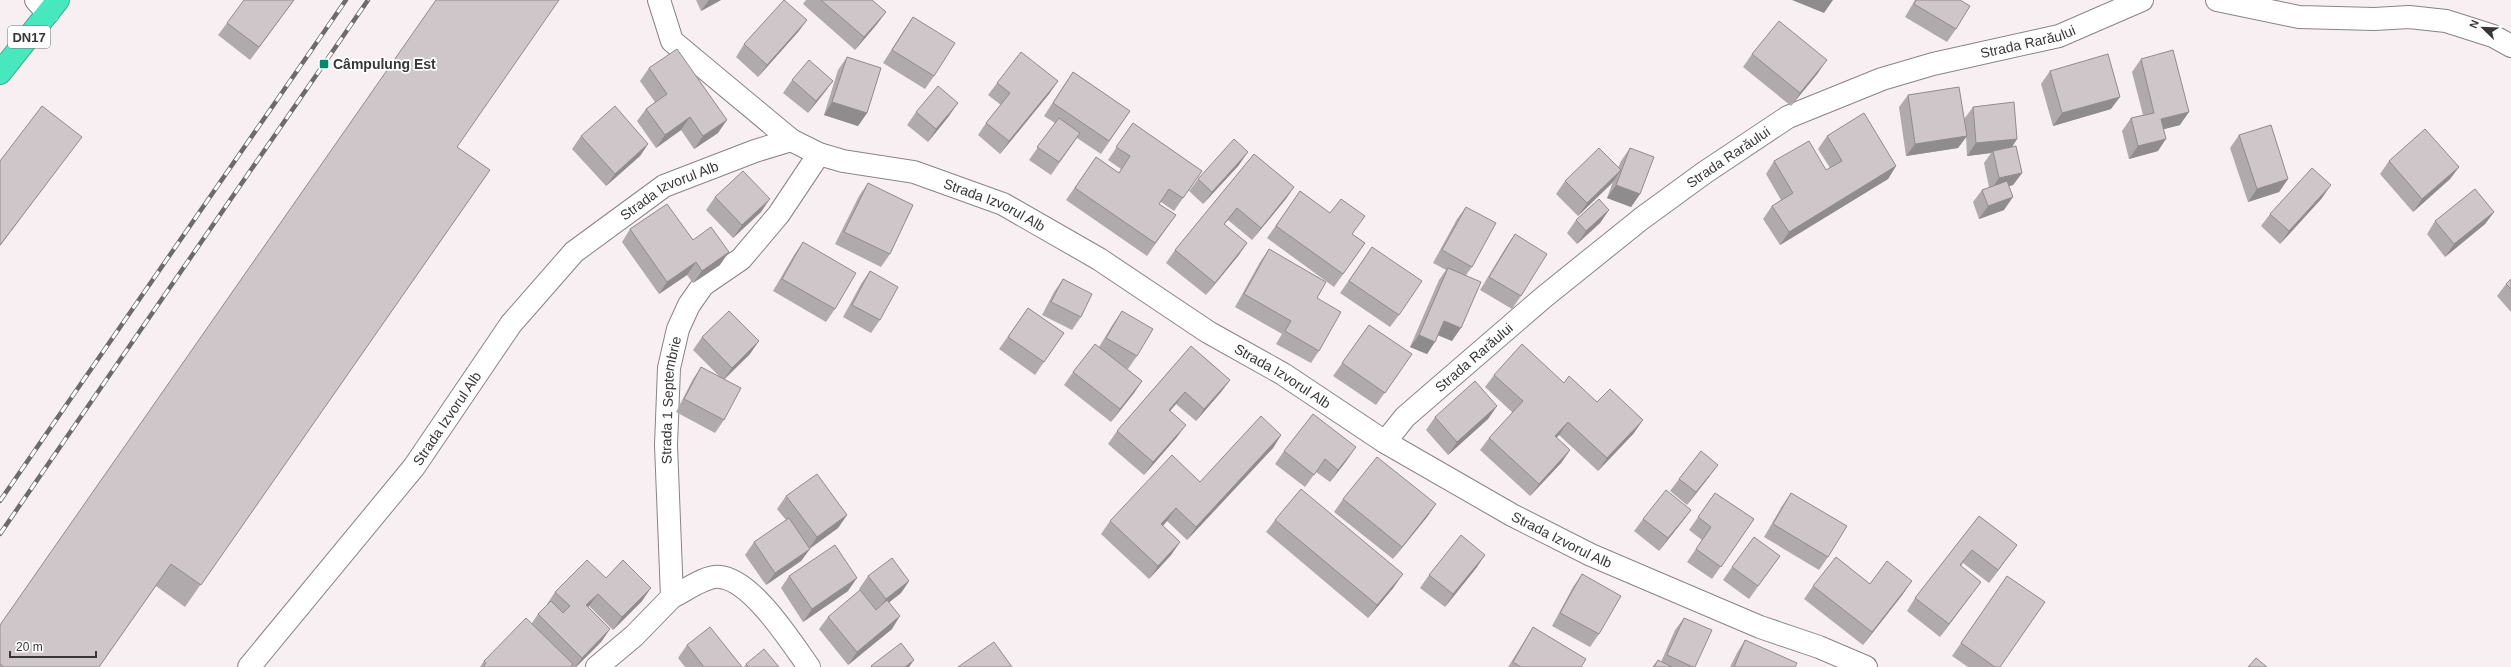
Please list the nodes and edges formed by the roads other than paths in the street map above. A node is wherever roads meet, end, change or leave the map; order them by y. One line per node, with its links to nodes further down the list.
1 (659, 0): 7 (street)
2 (2142, 0): 9 (street, Strada Rarăului)
3 (2217, 0): 5 (street)
4 (47, 4): 6 (highway, DN17)
5 (2511, 46)
6 (0, 73)
7 (792, 140): 8 (street, Strada Izvorul Alb); 11 (street, Strada Izvorul Alb)
8 (819, 154): 9 (street, Strada Izvorul Alb); 10 (street, Strada 1 Septembrie)
9 (1385, 442): 14 (street, Strada Izvorul Alb)
10 (672, 597): 12 (street); 13 (street)
11 (249, 667)
12 (597, 667)
13 (809, 667)
14 (1866, 667)

